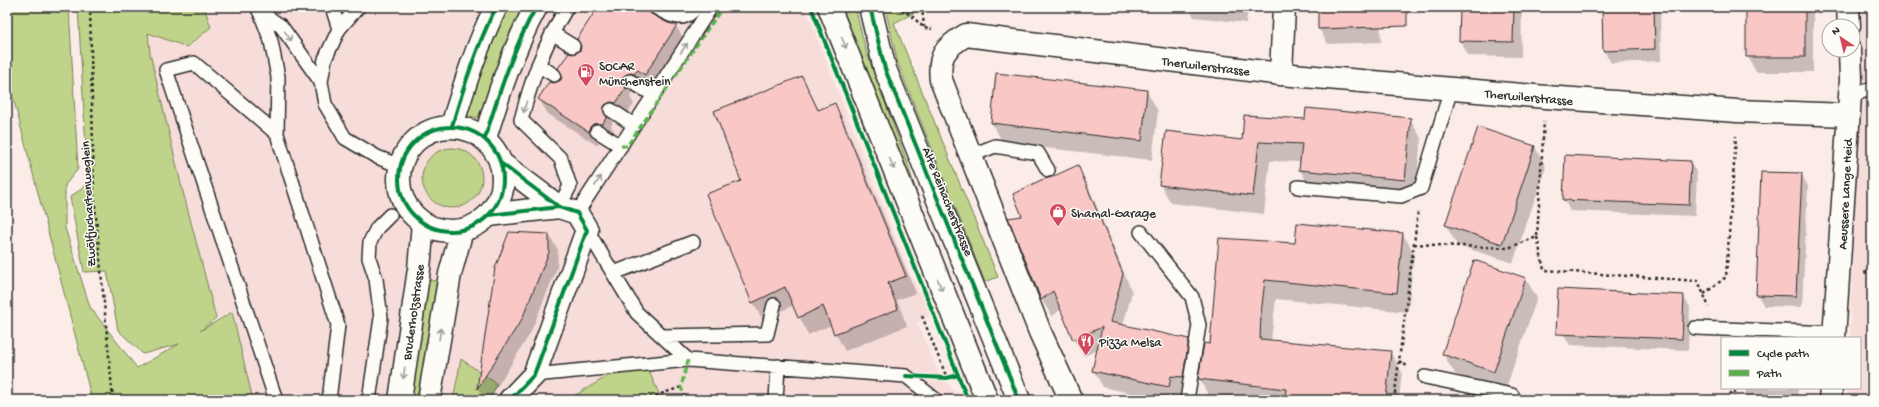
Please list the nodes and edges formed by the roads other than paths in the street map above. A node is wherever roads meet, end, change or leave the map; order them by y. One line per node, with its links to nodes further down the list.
1 (332, 7): 15 (lane)
2 (358, 7): 15 (lane)
3 (496, 7): 30 (street)
4 (536, 7): 33 (street)
5 (567, 7): 16 (lane)
6 (656, 7): 7 (lane)
7 (696, 7)
8 (711, 7): 26 (lane, one-way to 8)
9 (829, 7): 65 (street, one-way to 65)
10 (870, 7): 66 (street, Alte Reinacherstrasse)
11 (1284, 7): 20 (street)
12 (1848, 7): 14 (street)
13 (259, 9): 23 (lane, one-way to 23); 32 (lane)
14 (1849, 18)
15 (340, 28): 23 (lane)
16 (552, 33): 17 (lane); 19 (lane)
17 (573, 46)
18 (1850, 58): 27 (street, Aeussere Lange Heid)
19 (538, 65): 21 (lane); 42 (lane, one-way to 42)
20 (1281, 74): 24 (street, Therwilerstrasse); 35 (street, Therwilerstrasse)
21 (554, 75)
22 (630, 81): 26 (lane)
23 (321, 82): 37 (lane)
24 (1451, 89): 27 (street, Therwilerstrasse); 39 (lane)
25 (1872, 89): 27 (lane)
26 (654, 95): 29 (lane)
27 (1849, 105): 51 (street, Aeussere Lange Heid)
28 (611, 110): 29 (lane)
29 (634, 125): 34 (lane)
30 (452, 126): 33 (street); 37 (street)
31 (597, 131): 34 (lane)
32 (277, 134): 57 (lane); 58 (lane)
33 (485, 138): 36 (street)
34 (621, 146): 42 (lane, one-way to 34)
35 (970, 156): 38 (lane); 67 (street, Therwilerstrasse)
36 (502, 164): 41 (street); 42 (street)
37 (400, 166): 43 (street)
38 (1048, 170)
39 (1298, 187)
40 (390, 215): 59 (lane)
41 (489, 215): 42 (street); 44 (street)
42 (574, 217): 47 (lane); 54 (street)
43 (423, 224): 44 (street); 60 (street, Bruderholzstrasse, one-way to 60)
44 (462, 230): 61 (street, one-way to 44)
45 (1141, 232): 68 (lane)
46 (693, 242): 47 (lane)
47 (614, 273): 50 (lane)
48 (774, 305): 50 (lane)
49 (1695, 328): 51 (lane)
50 (662, 336): 52 (lane)
51 (1835, 336)
52 (688, 360): 53 (lane); 54 (lane)
53 (778, 366): 63 (lane); 64 (lane)
54 (534, 374): 62 (street)
55 (1425, 377): 69 (lane)
56 (1830, 389): 70 (street)
57 (276, 400)
58 (329, 400)
59 (369, 400)
60 (400, 400)
61 (429, 400)
62 (510, 400)
63 (776, 400)
64 (936, 400)
65 (987, 400)
66 (1019, 400)
67 (1071, 400)
68 (1186, 400)
69 (1515, 400)
70 (1830, 400)

